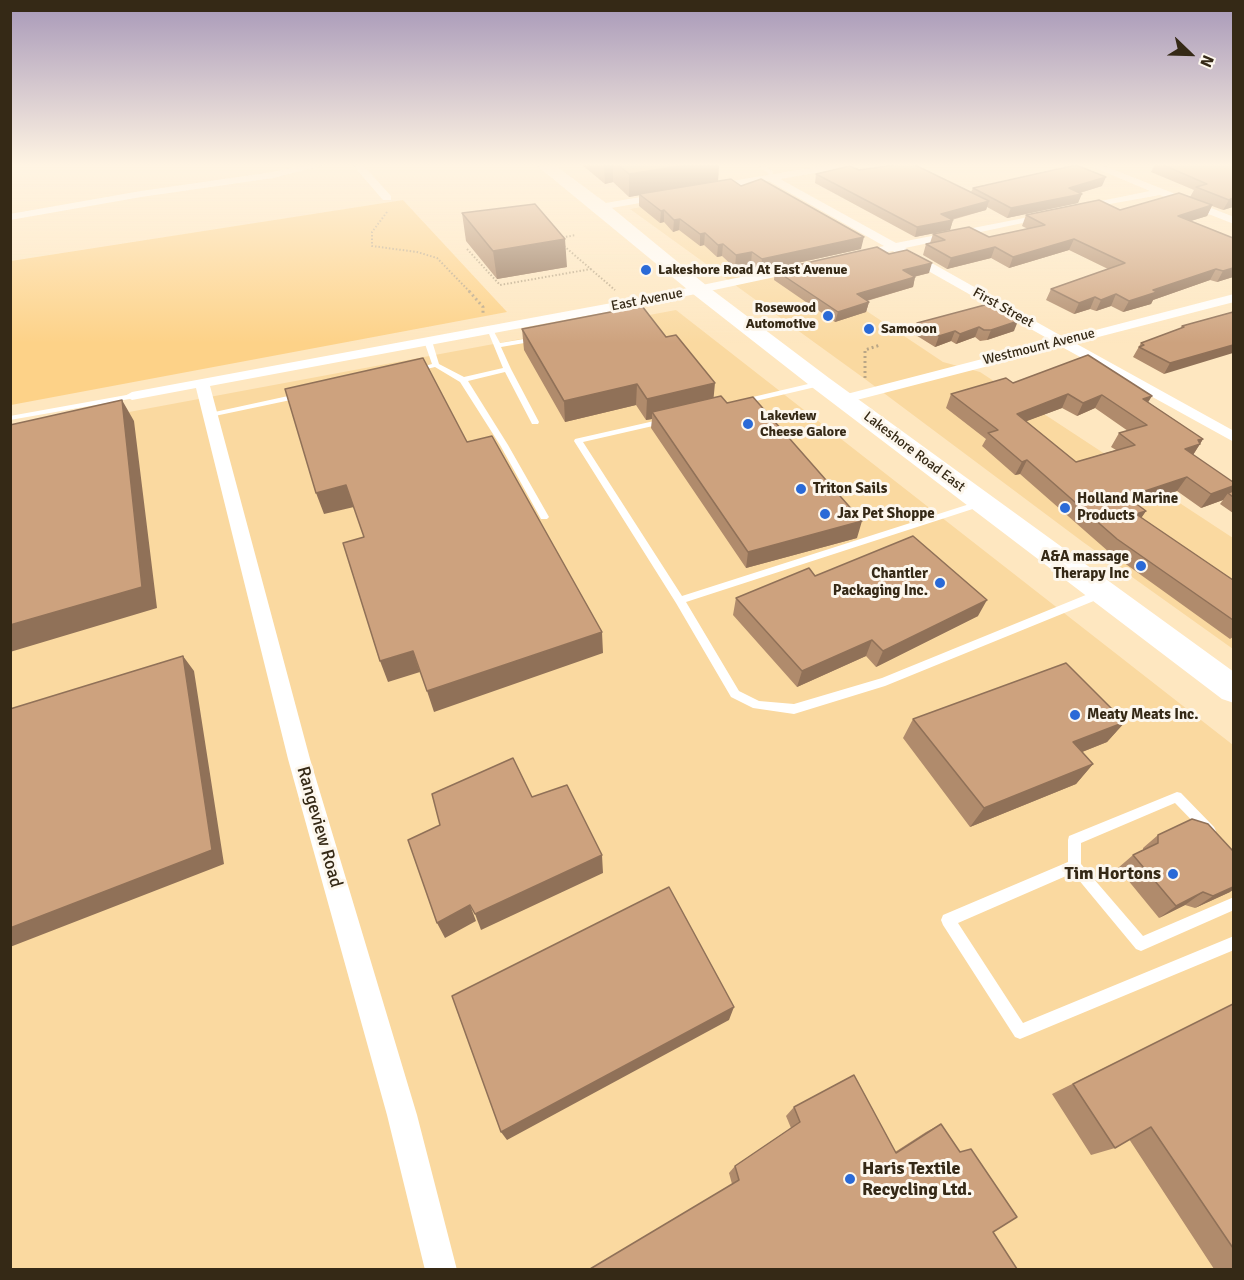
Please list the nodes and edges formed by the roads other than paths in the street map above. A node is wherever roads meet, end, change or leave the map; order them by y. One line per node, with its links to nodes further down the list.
1 (620, 224): 7 (main road, Lakeshore Road East)
2 (852, 224): 4 (street, First Street)
3 (1006, 224): 4 (street)
4 (893, 247): 5 (street); 12 (street, First Street)
5 (849, 257)
6 (816, 265): 7 (street, East Avenue)
7 (700, 290): 9 (street, East Avenue); 18 (main road, Lakeshore Road East)
8 (1233, 297): 12 (street, Westmount Avenue)
9 (486, 325): 11 (street, East Avenue); 13 (lane)
10 (541, 338): 13 (lane)
11 (428, 341): 14 (lane); 19 (street, East Avenue)
12 (1063, 341): 22 (street, Westmount Avenue); 28 (street, First Street)
13 (497, 346): 15 (lane)
14 (436, 366): 16 (lane); 17 (lane)
15 (507, 369): 17 (lane); 27 (lane)
16 (402, 373)
17 (463, 380): 30 (lane)
18 (821, 383): 22 (main road, Lakeshore Road East); 23 (lane)
19 (202, 384): 21 (street, East Avenue); 24 (street, Rangeview Road)
20 (312, 393): 24 (lane)
21 (132, 396): 25 (lane)
22 (844, 399): 29 (main road, Lakeshore Road East)
23 (736, 404)
24 (210, 415): 38 (street, Rangeview Road)
25 (10, 418)
26 (668, 420): 32 (lane)
27 (536, 422)
28 (1233, 438)
29 (983, 503): 31 (main road, Lakeshore Road East); 32 (lane)
30 (544, 517)
31 (1103, 593): 32 (lane); 33 (main road, Lakeshore Road East)
32 (680, 600)
33 (1233, 690)
34 (1217, 838): 35 (lane)
35 (1075, 866): 36 (lane); 37 (lane)
36 (1233, 903)
37 (1233, 943)
38 (441, 1269)

